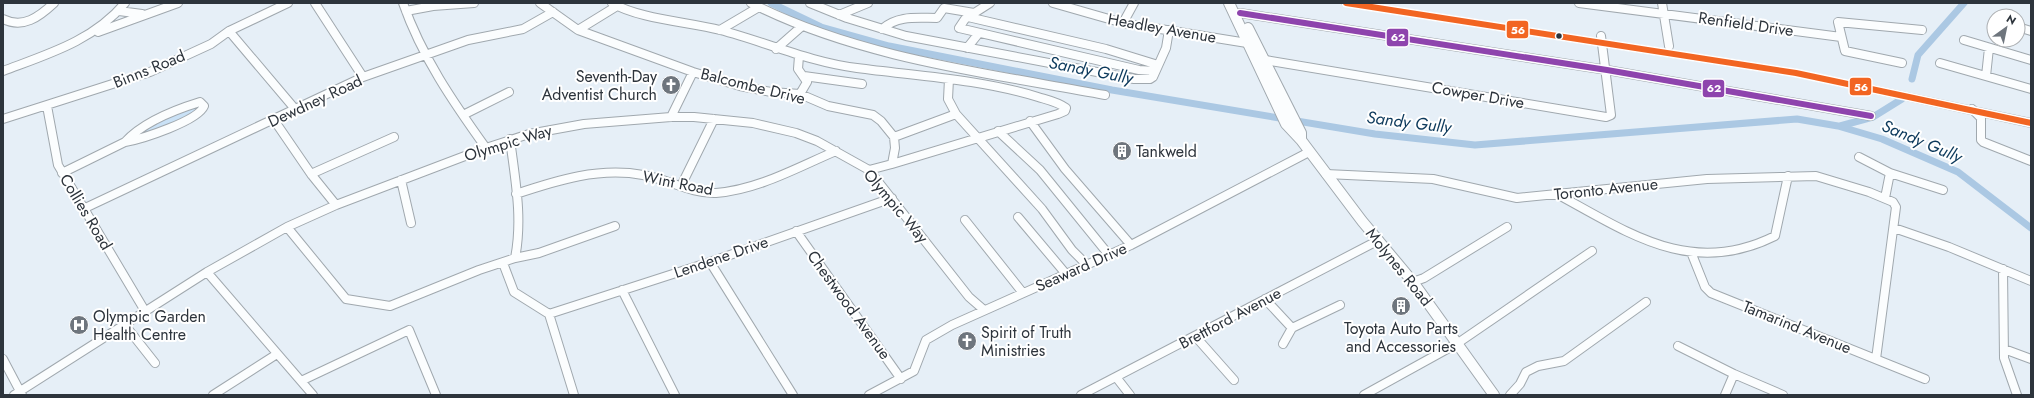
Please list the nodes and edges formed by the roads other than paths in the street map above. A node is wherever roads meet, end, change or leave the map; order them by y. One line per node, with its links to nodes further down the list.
1 (54, 3): 31 (street)
2 (125, 3): 24 (street)
3 (178, 3): 28 (street)
4 (288, 3): 39 (street, Binns Road)
5 (315, 3): 63 (street)
6 (404, 3): 23 (street)
7 (474, 3): 23 (street)
8 (751, 3): 22 (street)
9 (810, 3): 29 (street)
10 (867, 3): 29 (street)
11 (990, 3): 30 (street)
12 (1053, 3): 32 (street, Headley Avenue)
13 (1134, 3): 32 (street)
14 (1229, 3): 45 (main road, Molynes Road)
15 (1236, 3): 26 (main road, Molynes Road)
16 (1346, 3): 43 (highway)
17 (1387, 3): 43 (highway)
18 (1579, 3): 27 (street, Renfield Drive)
19 (1662, 3): 27 (street)
20 (545, 4): 25 (street, Balcombe Drive)
21 (614, 5): 35 (street); 36 (street)
22 (759, 7): 33 (street); 36 (street)
23 (406, 11): 51 (street)
24 (119, 12): 28 (street); 40 (street)
25 (554, 12): 35 (street, Balcombe Drive); 51 (street, Dewdney Road)
26 (1240, 13): 53 (main road, Molynes Road); 58 (street)
27 (1664, 13): 42 (street, Renfield Drive); 46 (street)
28 (145, 14): 40 (street)
29 (839, 15): 34 (street)
30 (971, 15): 34 (street); 41 (street); 57 (street)
31 (3, 19)
32 (1123, 23): 37 (street, Headley Avenue)
33 (801, 28): 50 (street); 69 (street)
34 (882, 29): 48 (street)
35 (578, 30): 60 (street, Balcombe Drive)
36 (720, 30): 50 (street)
37 (1169, 30): 45 (street, Headley Avenue); 57 (street)
38 (1922, 30): 42 (street)
39 (229, 31): 71 (street, Binns Road); 73 (street)
40 (91, 34): 59 (street)
41 (978, 34): 48 (street); 57 (street)
42 (1841, 37): 55 (street)
43 (1601, 39): 46 (highway); 58 (street, Cowper Drive); 72 (highway)
44 (1964, 40): 47 (street)
45 (1248, 43): 70 (main road, Molynes Road)
46 (1668, 46): 77 (highway)
47 (1986, 47)
48 (967, 48): 57 (street)
49 (1989, 48): 54 (street); 62 (street)
50 (776, 49): 52 (street)
51 (424, 54): 63 (street, Dewdney Road); 75 (street)
52 (799, 56): 61 (street); 64 (street)
53 (1264, 60): 58 (street, Cowper Drive); 70 (main road, Molynes Road)
54 (2031, 60)
55 (1902, 63)
56 (1940, 63): 62 (street)
57 (1156, 68)
58 (1607, 70): 76 (street)
59 (3, 71)
60 (693, 72): 68 (street, Balcombe Drive); 78 (street, Balcombe Drive)
61 (804, 76): 65 (street); 68 (street)
62 (1986, 76): 66 (street)
63 (363, 78): 73 (street, Dewdney Road)
64 (949, 79): 74 (street); 82 (street)
65 (862, 84)
66 (2031, 89)
67 (510, 92): 75 (street)
68 (800, 94): 86 (street, Balcombe Drive)
69 (1105, 95)
70 (1280, 105): 92 (main road, Molynes Road)
71 (46, 106): 79 (street, Binns Road); 97 (street, Collies Road)
72 (1971, 109): 83 (highway); 94 (street)
73 (295, 110): 81 (street, Dewdney Road)
74 (956, 114): 86 (street); 87 (street)
75 (463, 115): 90 (street)
76 (1871, 116)
77 (2031, 116)
78 (671, 117): 80 (street, Olympic Way); 88 (street, Olympic Way)
79 (3, 119)
80 (714, 119): 91 (street, Olympic Way); 103 (street)
81 (274, 120): 99 (street); 110 (street, Dewdney Road)
82 (1030, 121): 84 (street); 120 (street)
83 (2031, 123)
84 (998, 131): 87 (street); 123 (street)
85 (394, 137): 99 (street)
86 (894, 137): 95 (street)
87 (977, 137): 95 (street); 127 (street)
88 (510, 139): 90 (street, Olympic Way); 105 (street)
89 (125, 142): 89 (street); 97 (street)
90 (486, 148): 102 (street, Olympic Way)
91 (836, 151): 96 (street, Olympic Way); 103 (street, Wint Road)
92 (1309, 152): 100 (main road, Molynes Road); 120 (street, Seaward Drive)
93 (1858, 157): 98 (street)
94 (2031, 161)
95 (892, 164): 96 (street)
96 (869, 170): 107 (street, Olympic Way)
97 (62, 173): 110 (street, Collies Road)
98 (1890, 173): 104 (street); 108 (street)
99 (311, 174): 109 (street)
100 (1326, 174): 106 (street, Toronto Avenue); 119 (main road, Molynes Road)
101 (1788, 176): 106 (street, Toronto Avenue); 108 (street, Toronto Avenue); 122 (street)
102 (401, 180): 109 (street, Olympic Way); 113 (street)
103 (681, 186): 105 (street, Wint Road)
104 (1943, 190)
105 (516, 194): 124 (street)
106 (1557, 194): 122 (street)
107 (892, 198): 118 (street, Lendene Drive); 138 (street, Olympic Way)
108 (1885, 198): 117 (street)
109 (336, 205): 115 (street, Olympic Way)
110 (82, 209): 139 (street, Collies Road)
111 (1018, 217): 130 (street)
112 (965, 220): 134 (street)
113 (411, 223)
114 (615, 226): 124 (street)
115 (288, 227): 126 (street); 129 (street, Olympic Way)
116 (1507, 227): 132 (street)
117 (1894, 228): 128 (street); 150 (street)
118 (796, 231): 125 (street, Lendene Drive); 155 (street, Chestwood Avenue)
119 (1379, 240): 132 (main road, Molynes Road); 135 (street, Brettford Avenue)
120 (1131, 245): 123 (street, Seaward Drive)
121 (1592, 252): 144 (street)
122 (1691, 252): 150 (street, Tamarind Avenue)
123 (1109, 255): 127 (street, Seaward Drive)
124 (515, 258): 126 (street)
125 (710, 262): 133 (street, Lendene Drive); 165 (street)
126 (503, 263): 140 (street)
127 (1087, 265): 130 (street, Seaward Drive)
128 (2003, 269): 131 (street); 147 (street)
129 (207, 272): 139 (street, Olympic Way); 148 (street)
130 (1066, 274): 134 (street, Seaward Drive)
131 (2031, 281)
132 (1413, 282): 144 (main road, Molynes Road)
133 (622, 290): 140 (street, Lendene Drive); 164 (street)
134 (1023, 293): 138 (street, Seaward Drive)
135 (1265, 299): 142 (street); 143 (street, Brettford Avenue)
136 (1646, 302): 171 (street)
137 (1340, 305): 142 (street)
138 (984, 310): 155 (street, Seaward Drive)
139 (145, 311): 141 (street, Olympic Way)
140 (549, 314): 163 (street)
141 (125, 325): 152 (street); 159 (street, Olympic Way)
142 (1292, 328): 145 (street)
143 (1195, 336): 154 (street, Brettford Avenue); 157 (street)
144 (1458, 342): 169 (street); 170 (main road, Molynes Road)
145 (1283, 344)
146 (1678, 346): 153 (street)
147 (2004, 349): 151 (street); 174 (street)
148 (277, 354): 158 (street); 160 (street)
149 (3, 359): 159 (street)
150 (1876, 359): 156 (street, Tamarind Avenue)
151 (2031, 359)
152 (155, 363)
153 (1734, 374): 172 (street); 173 (street)
154 (1116, 377): 167 (street, Brettford Avenue); 168 (street)
155 (901, 379): 166 (street, Seaward Drive)
156 (1924, 379)
157 (1234, 380)
158 (301, 381): 161 (street); 162 (street)
159 (18, 394)
160 (213, 395)
161 (313, 395)
162 (436, 395)
163 (574, 395)
164 (675, 395)
165 (793, 395)
166 (869, 395)
167 (1081, 395)
168 (1130, 395)
169 (1364, 395)
170 (1494, 395)
171 (1510, 395)
172 (1725, 395)
173 (1783, 395)
174 (2017, 395)

